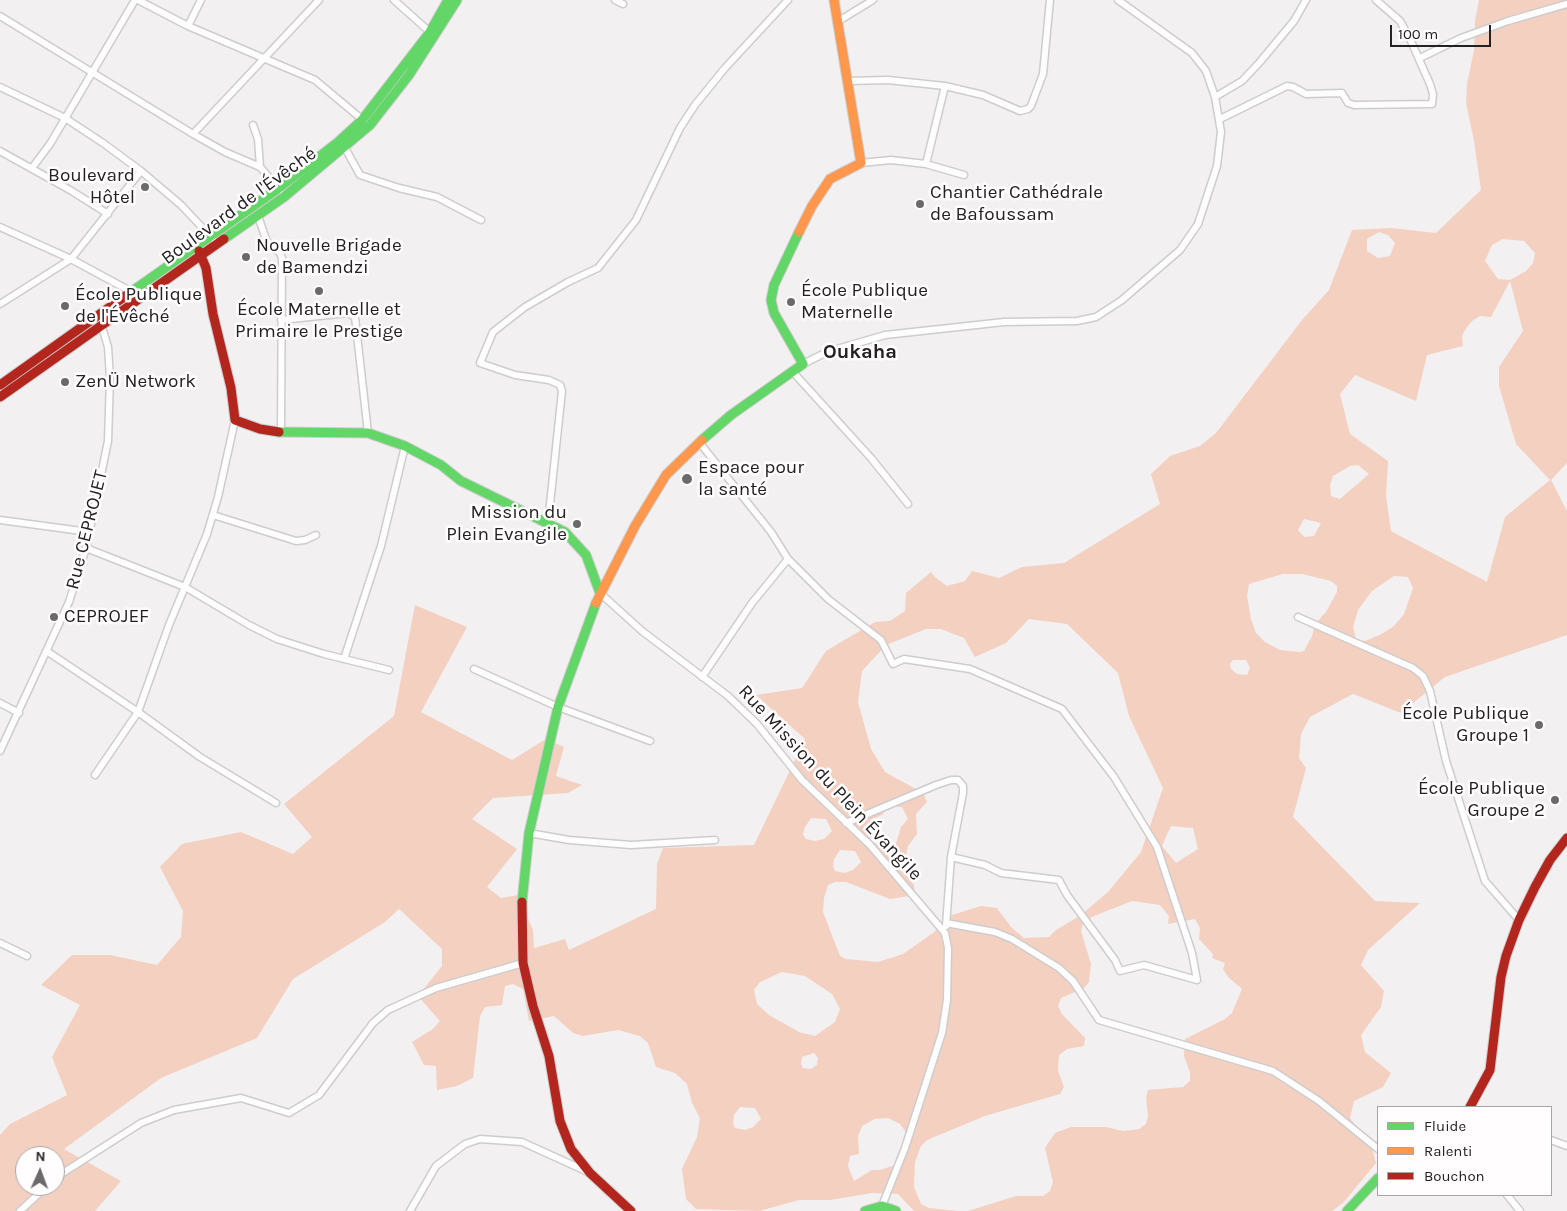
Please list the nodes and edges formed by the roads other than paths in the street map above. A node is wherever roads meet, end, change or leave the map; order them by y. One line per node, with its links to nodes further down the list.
1 (137, 0): 19 (street); 23 (street)
2 (201, 0): 19 (street)
3 (319, 0): 21 (street)
4 (394, 0): 20 (street)
5 (448, 0): 20 (street, Boulevard de l'Évêché)
6 (457, 0): 20 (street, Boulevard de l'Évêché)
7 (615, 0): 15 (street)
8 (788, 0): 68 (street)
9 (834, 0): 18 (street)
10 (873, 0): 18 (street)
11 (1050, 0): 25 (street)
12 (1118, 0): 27 (street)
13 (1306, 0): 27 (street)
14 (1376, 0): 22 (street)
15 (623, 4)
16 (1567, 4): 22 (street)
17 (0, 16): 23 (street)
18 (837, 22): 24 (street)
19 (188, 26): 21 (street)
20 (433, 35): 30 (street, Boulevard de l'Évêché)
21 (266, 58): 30 (street); 32 (street)
22 (1420, 58): 29 (street)
23 (92, 71): 28 (street); 32 (street)
24 (848, 81): 25 (street); 35 (street)
25 (946, 86): 36 (street)
26 (0, 87): 28 (street)
27 (1215, 97): 29 (street)
28 (65, 118): 38 (street); 39 (street)
29 (1220, 119): 56 (street)
30 (366, 122): 33 (street, Boulevard de l'Évêché); 41 (street, Boulevard de l'Évêché)
31 (253, 125): 37 (street)
32 (192, 134): 37 (street)
33 (345, 148): 42 (street, Boulevard de l'Évêché); 45 (street)
34 (0, 151): 38 (street)
35 (861, 163): 36 (street); 56 (street)
36 (926, 164): 40 (street)
37 (260, 167): 41 (street)
38 (32, 168): 43 (street)
39 (141, 171): 43 (street); 47 (street)
40 (964, 175)
41 (279, 188): 42 (street); 47 (street, Boulevard de l'Évêché)
42 (284, 197): 44 (street, Boulevard de l'Évêché)
43 (108, 214): 50 (street)
44 (258, 216): 47 (street, Boulevard de l'Évêché); 54 (street)
45 (482, 220)
46 (0, 227): 50 (street)
47 (213, 239): 48 (street, Boulevard de l'Évêché); 49 (street, Boulevard de l'Évêché)
48 (197, 245): 49 (street); 51 (street, Boulevard de l'Évêché)
49 (201, 254): 55 (street, Boulevard de l'Évêché); 60 (street)
50 (71, 259): 51 (street); 52 (street)
51 (132, 292): 53 (street, Boulevard de l'Évêché)
52 (0, 304)
53 (96, 316): 55 (street, Rue CEPROJET); 58 (street, Boulevard de l'Évêché)
54 (281, 320): 61 (street); 62 (street)
55 (102, 325): 59 (street, Boulevard de l'Évêché); 69 (street, Rue CEPROJET)
56 (803, 364): 57 (street)
57 (792, 371): 63 (street); 65 (street)
58 (0, 385)
59 (0, 397)
60 (235, 420): 61 (street, Rue Mission du Plein Évangile); 66 (street)
61 (281, 432): 62 (street, Rue Mission du Plein Évangile)
62 (368, 433): 64 (street, Rue Mission du Plein Évangile)
63 (699, 442): 72 (street); 74 (street)
64 (405, 446): 68 (street, Rue Mission du Plein Évangile); 77 (street)
65 (908, 504)
66 (213, 515): 70 (street); 73 (street)
67 (0, 520): 69 (street)
68 (548, 523): 74 (street, Rue Mission du Plein Évangile)
69 (89, 532): 71 (street, Rue CEPROJET)
70 (316, 535)
71 (86, 548): 73 (street); 76 (street, Rue CEPROJET)
72 (788, 559): 80 (street); 93 (street)
73 (185, 587): 77 (street); 83 (street)
74 (600, 593): 80 (street, Rue Mission du Plein Évangile); 82 (street)
75 (1298, 617): 94 (street)
76 (48, 652): 83 (street); 84 (street, Rue CEPROJET)
77 (344, 659): 79 (street)
78 (474, 669): 82 (street)
79 (389, 670)
80 (702, 677): 89 (street, Rue Mission du Plein Évangile)
81 (0, 702): 84 (street)
82 (558, 707): 85 (street); 90 (street)
83 (138, 712): 87 (street); 88 (street)
84 (19, 713): 86 (street, Rue CEPROJET)
85 (650, 741)
86 (0, 751)
87 (95, 775)
88 (276, 803)
89 (846, 823): 93 (street); 96 (street, Rue Mission du Plein Évangile)
90 (529, 833): 92 (street); 99 (street)
91 (1567, 838): 94 (street)
92 (715, 840)
93 (951, 856): 95 (street)
94 (1519, 920): 100 (street)
95 (946, 923): 96 (street); 103 (street)
96 (945, 933): 109 (street)
97 (0, 943): 98 (street)
98 (27, 956)
99 (523, 963): 104 (street); 105 (street)
100 (1471, 1106)
101 (1552, 1140): 102 (street)
102 (1567, 1146)
103 (1377, 1148)
104 (65, 1172)
105 (590, 1173): 111 (street); 112 (street)
106 (1377, 1179): 115 (street)
107 (36, 1196): 110 (street)
108 (1508, 1196): 116 (street)
109 (882, 1206): 113 (street); 114 (street)
110 (20, 1211)
111 (410, 1211)
112 (631, 1211)
113 (865, 1211)
114 (896, 1211)
115 (1347, 1211)
116 (1520, 1211)

